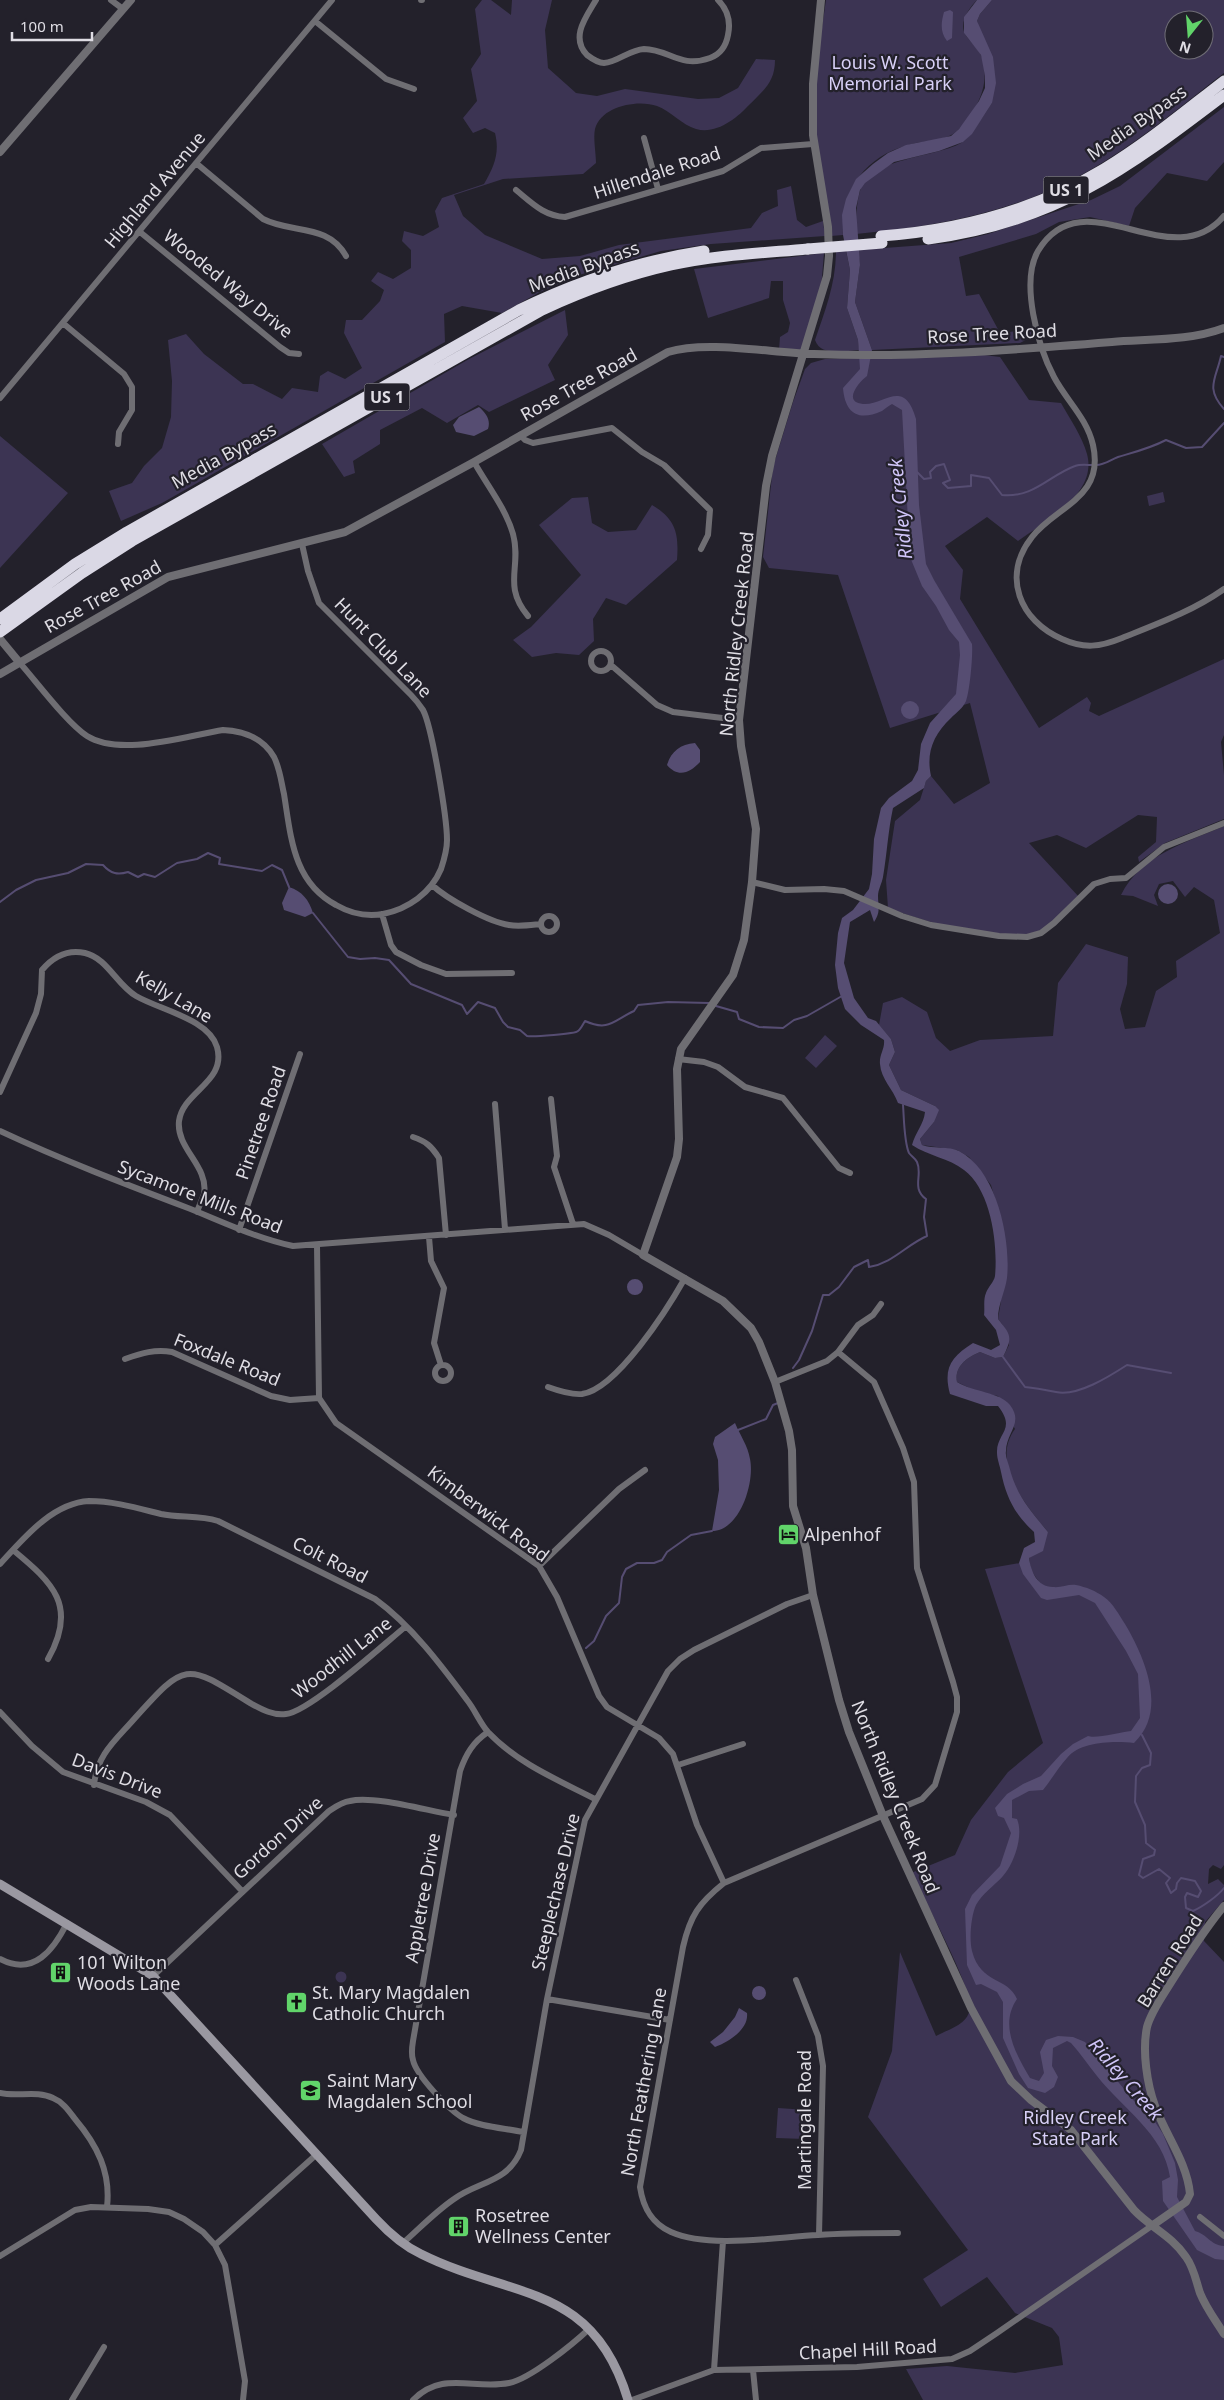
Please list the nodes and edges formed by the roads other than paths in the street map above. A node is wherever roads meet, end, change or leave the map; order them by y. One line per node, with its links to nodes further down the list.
1 (111, 0): 7 (street)
2 (131, 0): 7 (street)
3 (332, 0): 8 (street, Highland Avenue)
4 (596, 0): 5 (street)
5 (718, 0)
6 (821, 0): 13 (street, North Ridley Creek Road)
7 (123, 9): 14 (street)
8 (315, 21): 10 (street); 15 (street, Highland Avenue)
9 (1224, 81): 20 (highway, Media Bypass / US 1)
10 (414, 88)
11 (1224, 95): 20 (highway, Media Bypass / US 1)
12 (644, 138): 16 (street)
13 (813, 144): 16 (street, Hillendale Road); 27 (street, North Ridley Creek Road)
14 (0, 152)
15 (196, 163): 19 (street, Highland Avenue); 22 (street)
16 (658, 189): 17 (street, Hillendale Road)
17 (516, 190)
18 (1224, 216): 25 (street)
19 (140, 232): 23 (street, Highland Avenue); 26 (street, Wooded Way Drive)
20 (881, 240): 21 (highway, Media Bypass / US 1, bridge)
21 (808, 245): 36 (highway, Media Bypass / US 1); 37 (highway, Media Bypass / US 1)
22 (346, 256)
23 (64, 324): 28 (street, Highland Avenue); 30 (street)
24 (1224, 328): 25 (street, Rose Tree Road)
25 (1040, 348): 27 (street, Rose Tree Road); 34 (street)
26 (298, 354)
27 (805, 354): 29 (street, Rose Tree Road); 42 (street, North Ridley Creek Road)
28 (0, 398)
29 (520, 434): 31 (street, Rose Tree Road); 33 (street)
30 (118, 444)
31 (474, 462): 32 (street, Rose Tree Road); 35 (street)
32 (302, 544): 39 (street, Rose Tree Road); 45 (street, Hunt Club Lane)
33 (701, 549)
34 (1224, 589)
35 (528, 616)
36 (0, 618)
37 (0, 632)
38 (2, 642): 39 (street)
39 (19, 662): 41 (street, Rose Tree Road); 46 (street, Hunt Club Lane)
40 (611, 665): 42 (street)
41 (0, 674)
42 (740, 720): 44 (street, North Ridley Creek Road)
43 (1224, 823): 44 (street)
44 (752, 882): 50 (street, North Ridley Creek Road)
45 (432, 885): 46 (street, Hunt Club Lane); 47 (street)
46 (382, 914): 48 (street)
47 (541, 924)
48 (512, 973)
49 (300, 1054): 60 (street, Pinetree Road)
50 (678, 1059): 56 (street); 64 (street, North Ridley Creek Road)
51 (0, 1092): 57 (street, Kelly Lane)
52 (552, 1099): 58 (street)
53 (495, 1104): 59 (street)
54 (0, 1131): 57 (street, Sycamore Mills Road)
55 (413, 1137): 61 (street)
56 (850, 1173)
57 (197, 1212): 60 (street, Sycamore Mills Road)
58 (572, 1224): 59 (street, Sycamore Mills Road); 64 (street, Sycamore Mills Road)
59 (504, 1229): 61 (street, Sycamore Mills Road)
60 (239, 1230): 63 (street, Sycamore Mills Road)
61 (446, 1235): 62 (street, Sycamore Mills Road)
62 (429, 1237): 63 (street, Sycamore Mills Road); 69 (street)
63 (317, 1245): 72 (street)
64 (643, 1255): 65 (street, North Ridley Creek Road)
65 (684, 1278): 70 (street, North Ridley Creek Road); 71 (street)
66 (881, 1304): 67 (street)
67 (838, 1352): 70 (street); 88 (street, North Feathering Lane)
68 (125, 1359): 72 (street, Foxdale Road)
69 (441, 1365)
70 (775, 1382): 77 (street, North Ridley Creek Road)
71 (548, 1387)
72 (319, 1398): 76 (street, Kimberwick Road)
73 (645, 1470): 76 (street)
74 (12, 1550): 75 (street, Colt Road); 78 (street, Colt Road); 79 (street)
75 (0, 1564)
76 (539, 1566): 81 (street, Kimberwick Road)
77 (813, 1595): 81 (street, Steeplechase Drive); 88 (street, North Ridley Creek Road)
78 (405, 1627): 82 (street, Colt Road); 85 (street, Woodhill Lane)
79 (48, 1659)
80 (0, 1712): 85 (street, Davis Drive)
81 (638, 1725): 84 (street, Kimberwick Road); 86 (street, Steeplechase Drive)
82 (488, 1732): 86 (street, Colt Road); 87 (street, Appletree Drive)
83 (743, 1744): 84 (street)
84 (678, 1765): 89 (street, Kimberwick Road)
85 (94, 1785): 91 (street, Davis Drive)
86 (595, 1799): 97 (street, Steeplechase Drive)
87 (454, 1815): 91 (street, Gordon Drive); 100 (street, Appletree Drive)
88 (883, 1816): 89 (street, North Feathering Lane); 105 (street, North Ridley Creek Road)
89 (724, 1883): 98 (street, North Feathering Lane)
90 (0, 1884): 93 (main road)
91 (242, 1891): 95 (street, Gordon Drive)
92 (1224, 1906): 102 (street, Barren Road)
93 (68, 1923): 94 (street); 95 (main road)
94 (0, 1959)
95 (153, 1976): 101 (main road)
96 (796, 1980): 107 (street, Martingale Road)
97 (547, 1999): 98 (street); 100 (street, Steeplechase Drive)
98 (670, 2020): 109 (street, North Feathering Lane)
99 (0, 2092): 103 (street)
100 (523, 2132): 110 (street, Steeplechase Drive)
101 (316, 2154): 110 (main road); 111 (street)
102 (1184, 2204): 105 (street, Chapel Hill Road)
103 (107, 2207): 111 (street); 112 (street)
104 (1200, 2217): 108 (street)
105 (1153, 2225): 114 (street, North Ridley Creek Road); 117 (street, Chapel Hill Road)
106 (898, 2233): 107 (street, North Feathering Lane)
107 (820, 2235): 109 (street, North Feathering Lane)
108 (1224, 2236)
109 (723, 2241): 116 (street)
110 (403, 2243): 113 (main road)
111 (215, 2245): 119 (street)
112 (0, 2256)
113 (589, 2330): 120 (street); 121 (main road)
114 (1224, 2334)
115 (104, 2347): 118 (street)
116 (714, 2370): 117 (street, Chapel Hill Road); 121 (street, Chapel Hill Road)
117 (753, 2370): 122 (street)
118 (72, 2400)
119 (243, 2400)
120 (413, 2400)
121 (630, 2400)
122 (756, 2400)

